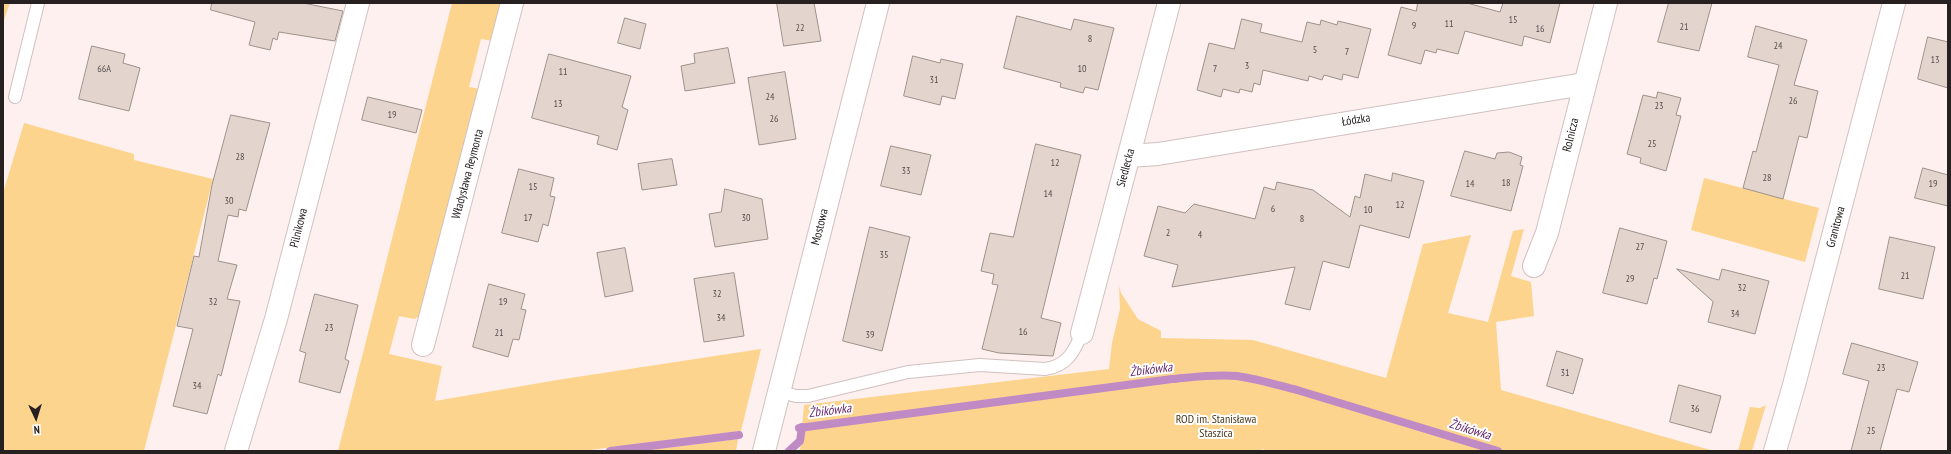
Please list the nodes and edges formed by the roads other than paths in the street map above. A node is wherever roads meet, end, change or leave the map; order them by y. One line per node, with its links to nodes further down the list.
1 (38, 3): 9 (lane)
2 (358, 3): 15 (street, Pilnikowa)
3 (512, 3): 13 (street, Władysława Reymonta)
4 (878, 3): 14 (street, Mostowa)
5 (1168, 3): 10 (street, Siedlecka)
6 (1606, 3): 8 (street, Rolnicza)
7 (1894, 3): 17 (street, Granitowa)
8 (1584, 84): 10 (street, Łódzka); 11 (street, Rolnicza)
9 (14, 97)
10 (1129, 156): 12 (street, Siedlecka)
11 (1534, 266)
12 (1082, 333): 14 (lane)
13 (423, 344)
14 (778, 391): 16 (street, Mostowa)
15 (236, 451)
16 (764, 451)
17 (1775, 451)

